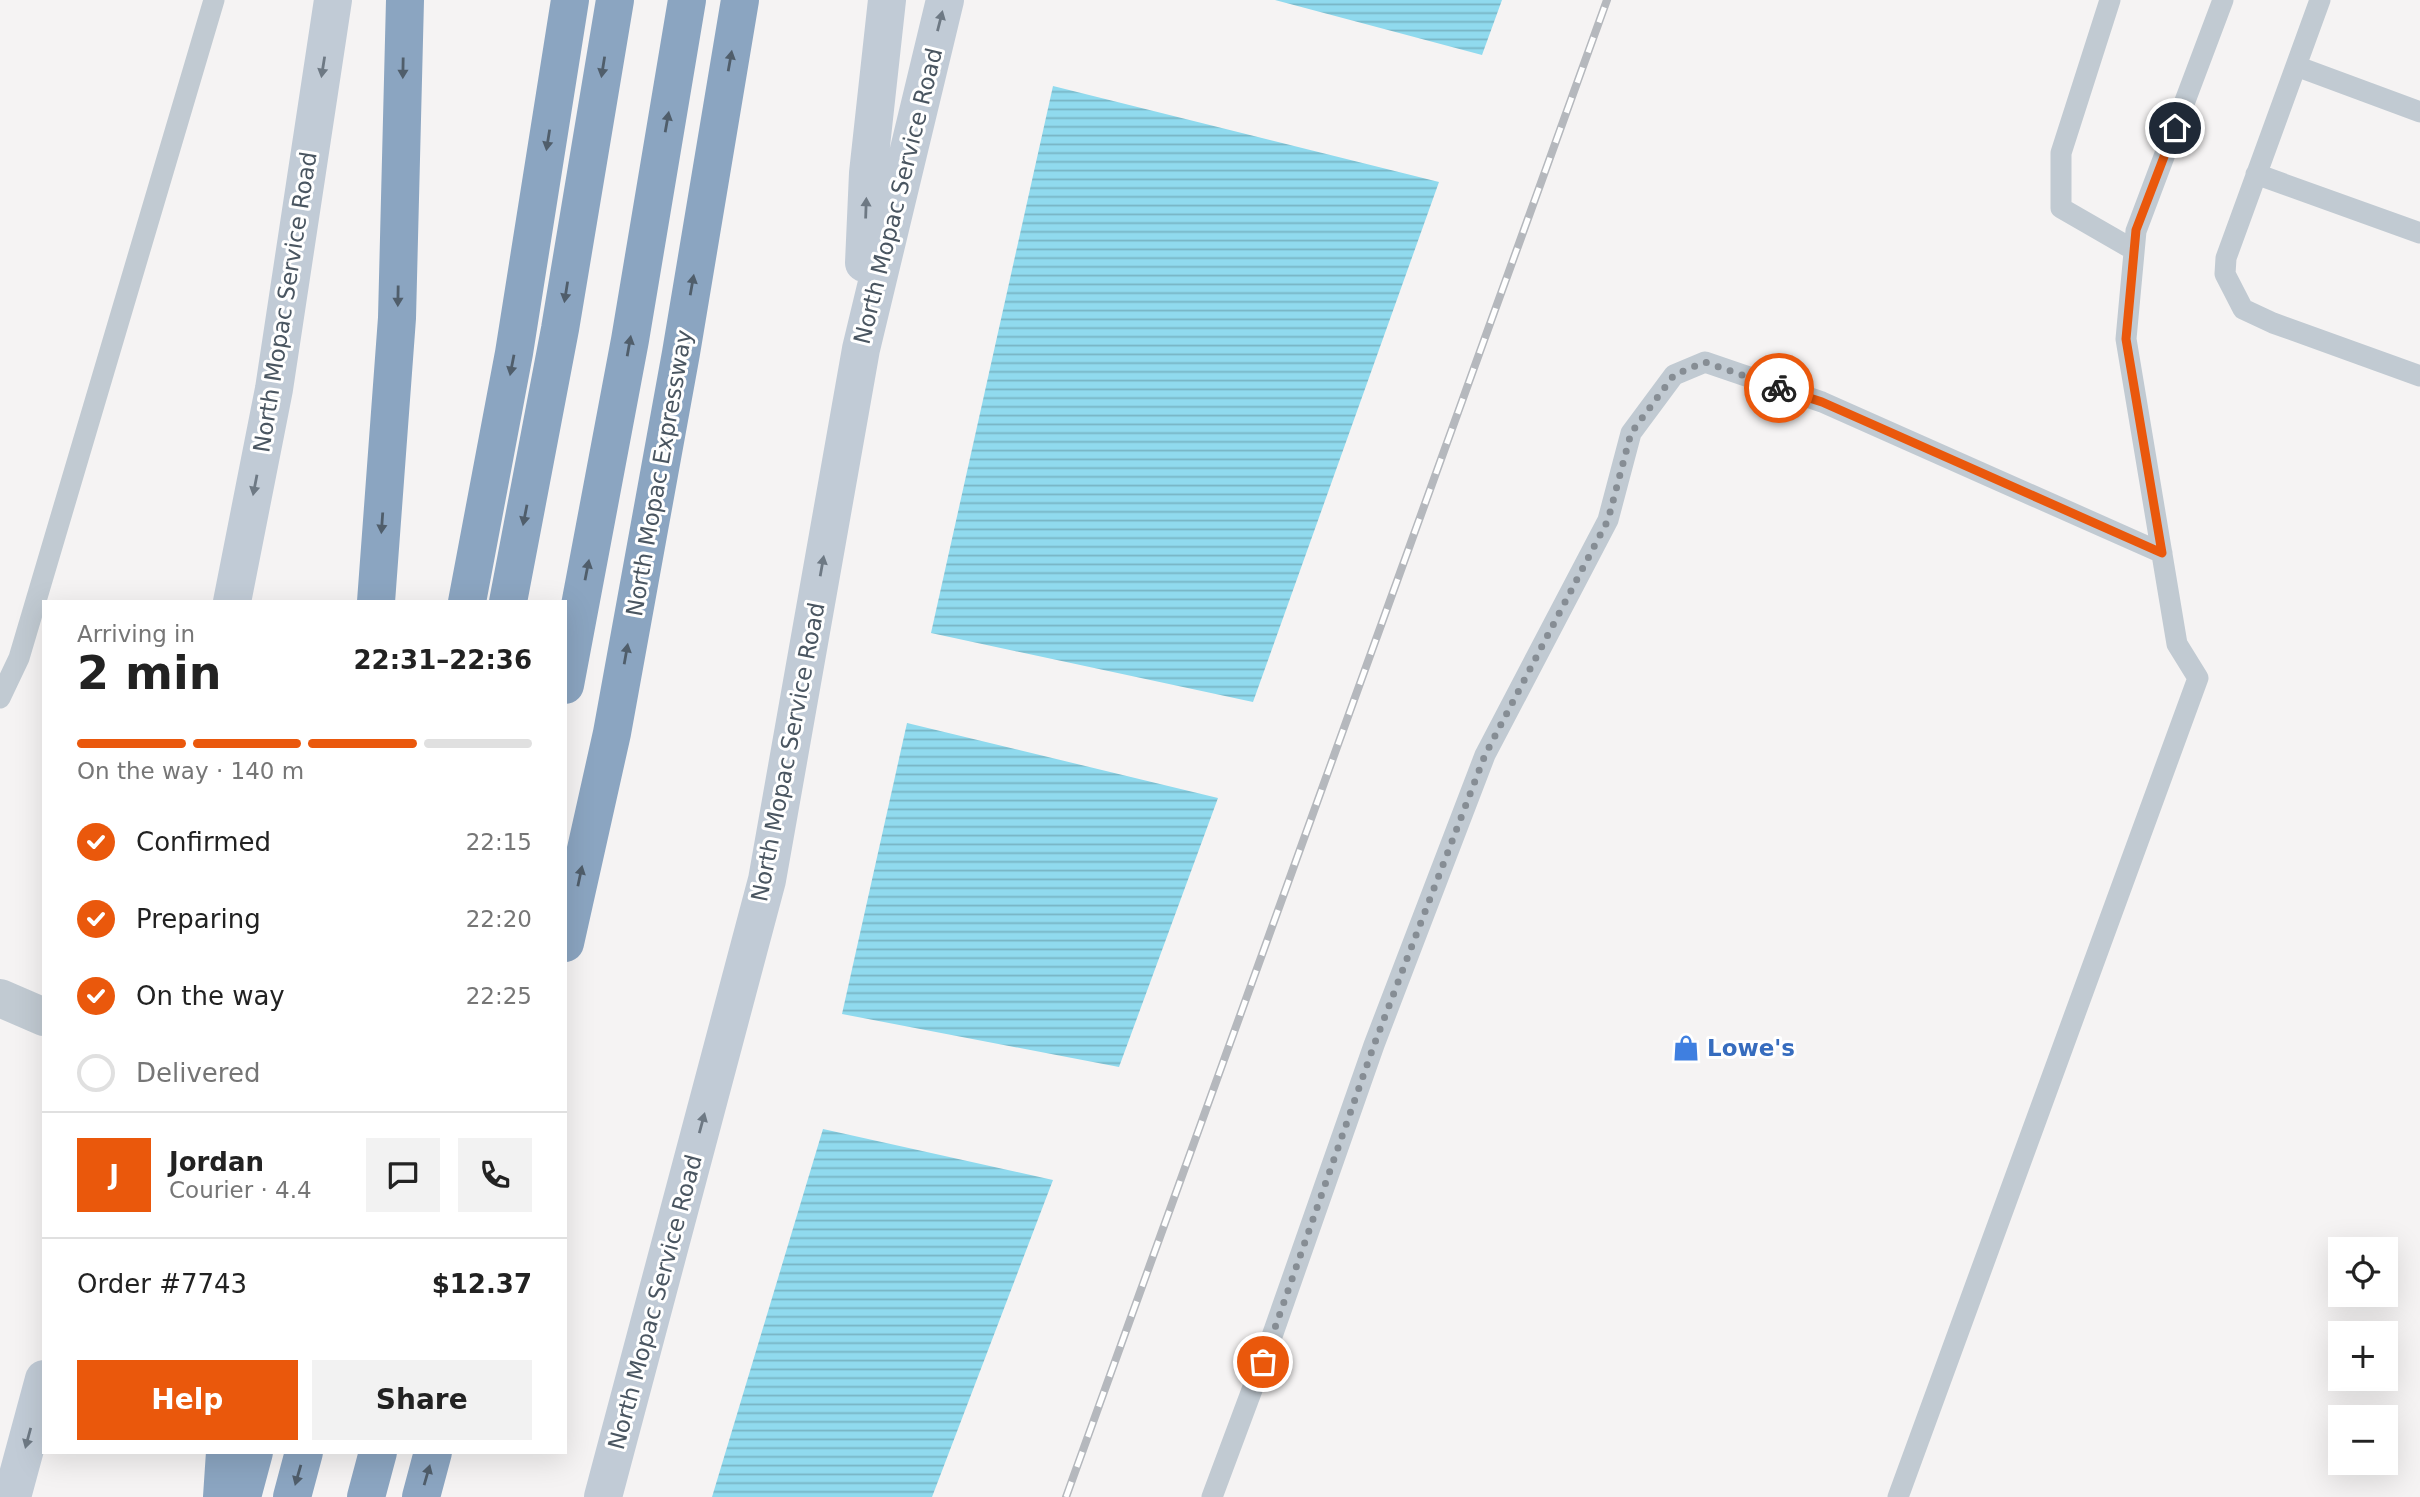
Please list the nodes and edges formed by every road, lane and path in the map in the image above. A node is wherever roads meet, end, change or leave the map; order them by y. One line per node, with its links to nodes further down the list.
1 (214, 0): 26 (lane)
2 (333, 0): 21 (main road, North Mopac Service Road, one-way to 21)
3 (405, 0): 22 (highway, one-way to 22)
4 (570, 0): 23 (highway, one-way to 23)
5 (615, 0): 24 (highway, one-way to 24)
6 (687, 0): 25 (highway, one-way to 6)
7 (740, 0): 27 (highway, North Mopac Expressway, one-way to 7)
8 (887, 0): 18 (main road, one-way to 8)
9 (946, 0): 18 (main road, North Mopac Service Road, one-way to 9)
10 (2110, 0): 17 (lane)
11 (2223, 0): 17 (lane)
12 (2320, 0): 13 (lane)
13 (2296, 66): 14 (lane); 15 (lane)
14 (2420, 112)
15 (2256, 174): 16 (lane); 19 (lane)
16 (2420, 233)
17 (2134, 250): 20 (lane)
18 (861, 349): 42 (main road, North Mopac Service Road, one-way to 18)
19 (2420, 376)
20 (2162, 553): 43 (lane); 44 (lane)
21 (232, 600)
22 (376, 600)
23 (467, 600)
24 (508, 600)
25 (567, 674)
26 (0, 698)
27 (567, 934)
28 (0, 998): 29 (street)
29 (42, 1016)
30 (42, 1387): 36 (main road, one-way to 36)
31 (225, 1454): 37 (highway)
32 (253, 1454): 38 (highway)
33 (303, 1454): 39 (highway, one-way to 39)
34 (377, 1454): 40 (highway)
35 (432, 1454): 41 (highway, one-way to 35)
36 (12, 1497)
37 (222, 1497)
38 (242, 1497)
39 (292, 1497)
40 (366, 1497)
41 (421, 1497)
42 (603, 1497)
43 (1212, 1497)
44 (1898, 1497)

